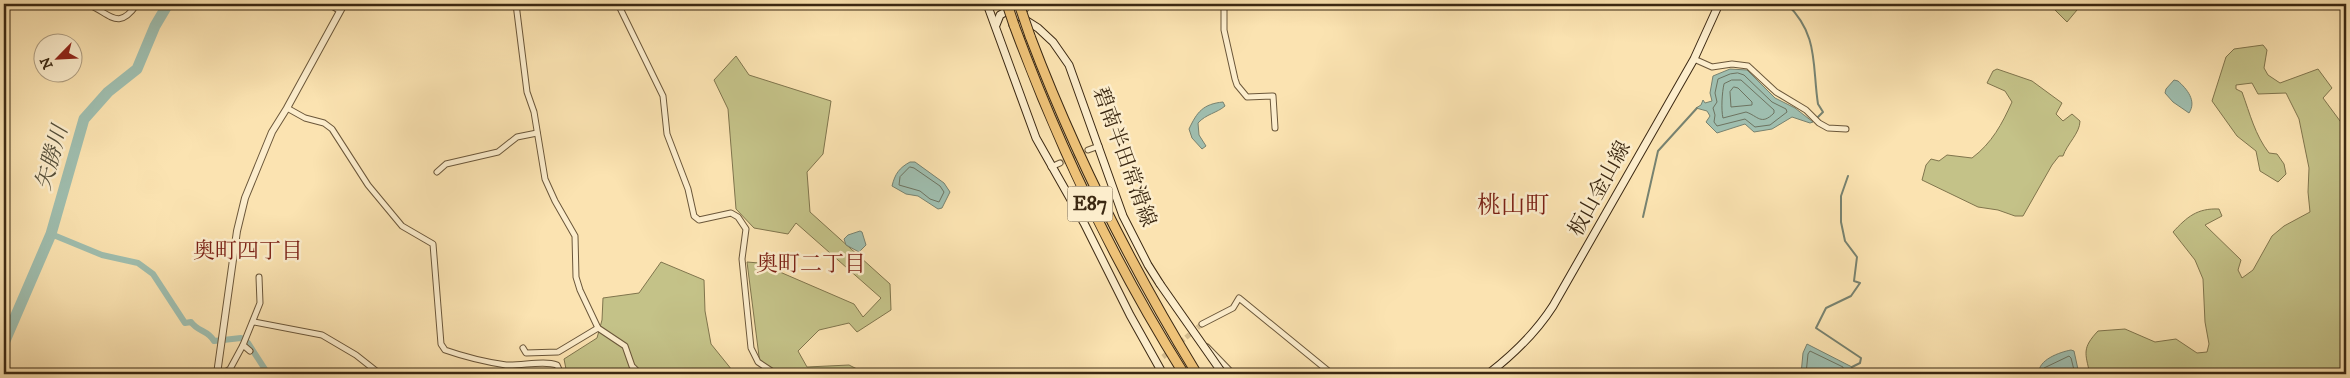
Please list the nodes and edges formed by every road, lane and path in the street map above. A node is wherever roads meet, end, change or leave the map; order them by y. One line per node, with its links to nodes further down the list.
1 (6, 4): 16 (street)
2 (87, 4): 3 (street)
3 (137, 4)
4 (329, 4): 15 (street)
5 (344, 4): 15 (street)
6 (516, 4): 22 (street)
7 (618, 4): 43 (street)
8 (987, 4): 17 (main road)
9 (1000, 4): 14 (main road, 碧南半田常滑線)
10 (1007, 4): 45 (highway, E87, bridge)
11 (1029, 4): 14 (street)
12 (1224, 4): 20 (street)
13 (1719, 4): 18 (main road, 板山金山線)
14 (1018, 9): 17 (main road); 23 (main road, 碧南半田常滑線); 46 (highway, E87, bridge)
15 (340, 11): 19 (street)
16 (4, 20)
17 (996, 26): 26 (main road)
18 (1694, 59): 21 (street); 50 (main road, 板山金山線)
19 (287, 108): 38 (street); 41 (street)
20 (1275, 128)
21 (1846, 129)
22 (537, 133): 27 (street); 31 (street)
23 (1098, 146): 24 (street); 32 (main road, 碧南半田常滑線, bridge)
24 (1088, 150)
25 (1060, 163): 26 (street)
26 (1051, 167): 37 (main road)
27 (437, 172)
28 (259, 277): 29 (street)
29 (254, 322): 33 (street); 40 (street)
30 (1202, 324): 49 (street)
31 (598, 328): 34 (street); 42 (street)
32 (1198, 338): 47 (main road, 碧南半田常滑線, bridge); 48 (street)
33 (243, 345): 35 (street); 39 (street)
34 (523, 348)
35 (250, 351)
36 (1163, 357): 37 (street)
37 (1156, 363): 44 (main road)
38 (217, 374)
39 (222, 374)
40 (380, 374)
41 (561, 374)
42 (640, 374)
43 (776, 374)
44 (1163, 374)
45 (1184, 374)
46 (1196, 374)
47 (1223, 374)
48 (1233, 374)
49 (1332, 374)
50 (1488, 374)

